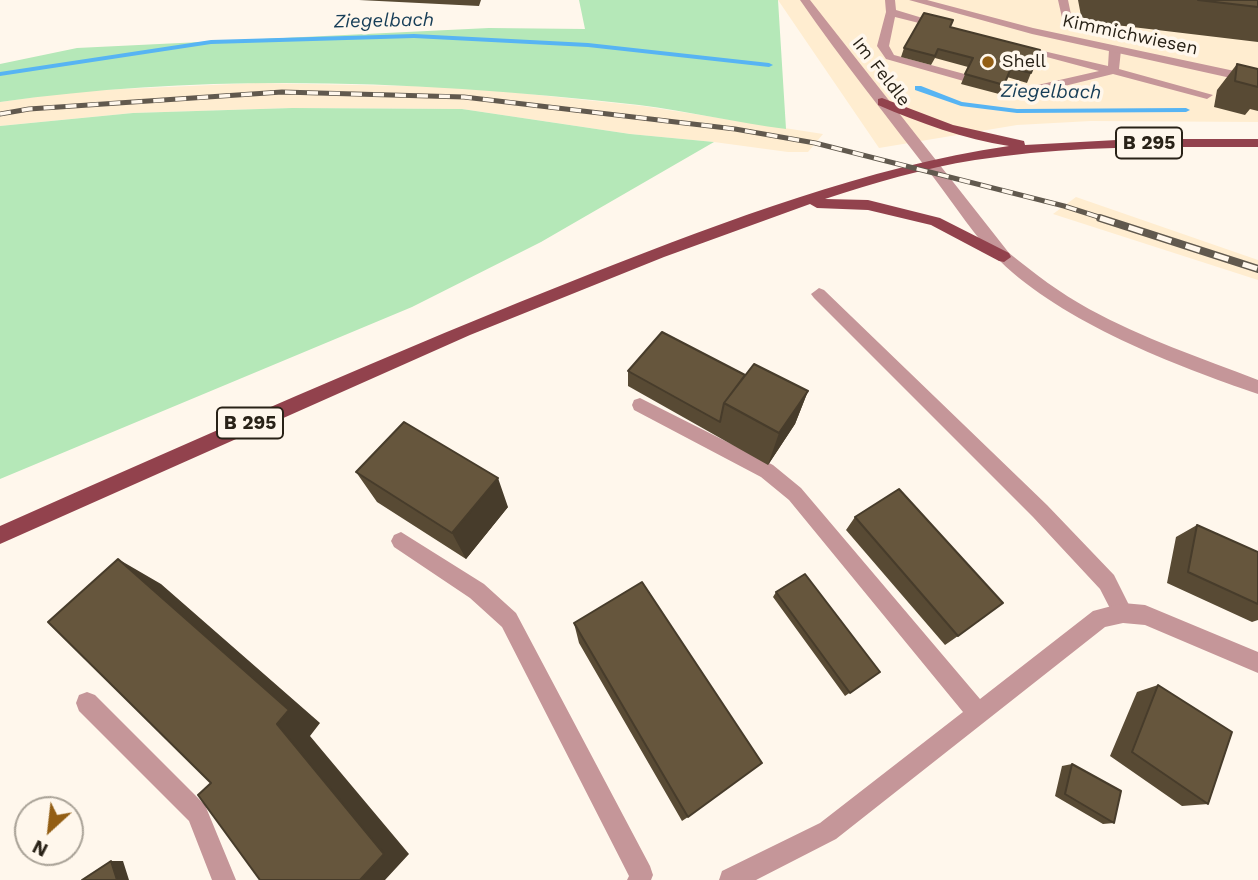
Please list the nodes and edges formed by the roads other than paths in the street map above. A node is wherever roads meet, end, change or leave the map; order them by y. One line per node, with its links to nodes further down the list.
1 (805, 0): 14 (street, Im Feldle)
2 (914, 0): 8 (street, Kimmichwiesen)
3 (1063, 0): 5 (street)
4 (890, 6): 6 (street); 9 (street)
5 (1069, 22)
6 (961, 31)
7 (998, 41): 9 (street)
8 (1115, 50): 9 (street); 10 (street, Kimmichwiesen)
9 (1113, 71): 11 (street)
10 (1258, 80)
11 (1154, 82): 12 (street); 13 (street)
12 (1220, 88)
13 (1207, 95)
14 (882, 102): 16 (main road); 17 (street, Im Feldle)
15 (1258, 143): 16 (main road, B 295)
16 (1040, 147): 17 (main road, B 295)
17 (931, 164): 18 (main road, B 295); 19 (street, Im Feldle)
18 (803, 202): 19 (main road); 23 (main road, B 295)
19 (1004, 257): 21 (street, Im Feldle)
20 (819, 294): 25 (street)
21 (1258, 387)
22 (640, 405): 28 (street)
23 (0, 535)
24 (401, 541): 30 (street)
25 (1123, 613): 26 (street); 28 (street)
26 (1258, 663)
27 (86, 703): 29 (street)
28 (978, 713): 31 (street)
29 (224, 880)
30 (639, 880)
31 (732, 880)

